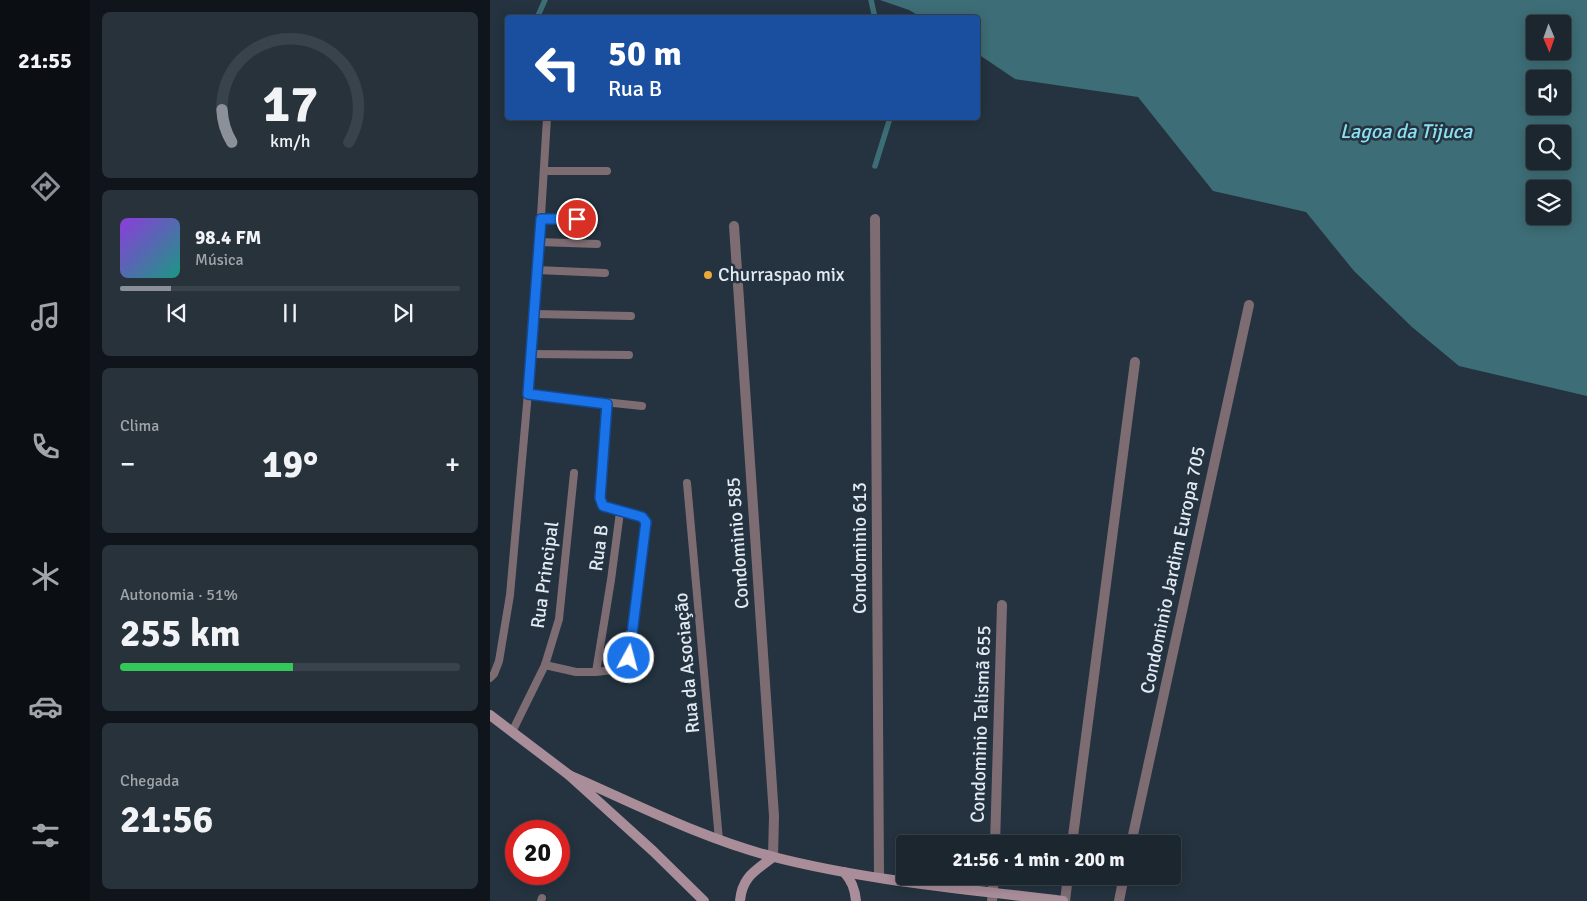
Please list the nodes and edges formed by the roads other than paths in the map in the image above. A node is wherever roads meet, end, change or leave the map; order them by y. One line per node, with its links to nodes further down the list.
1 (547, 120): 2 (lane)
2 (544, 171): 3 (lane); 4 (lane)
3 (607, 171)
4 (541, 219): 5 (lane); 8 (lane)
5 (577, 219)
6 (875, 219): 37 (street, Condominio 613)
7 (734, 226): 35 (street, Condominio 585)
8 (540, 242): 9 (lane); 10 (lane)
9 (597, 244)
10 (537, 270): 11 (lane); 13 (lane)
11 (605, 273)
12 (1249, 305): 33 (street, Condominio Jardim Europa 705)
13 (535, 314): 14 (lane); 15 (lane)
14 (631, 316)
15 (532, 354): 16 (lane); 18 (lane)
16 (629, 355)
17 (1135, 362): 32 (street)
18 (528, 394): 19 (lane); 27 (lane)
19 (607, 404): 20 (lane); 23 (lane)
20 (642, 406)
21 (574, 473): 25 (lane, Rua Principal)
22 (687, 483): 34 (lane, Rua da Asociação)
23 (620, 512): 26 (lane, Rua B); 26 (lane, Rua B)
24 (1002, 605): 31 (street, Condominio Talismã 655)
25 (545, 665): 26 (lane, Rua B); 29 (lane, Rua Principal)
26 (596, 672)
27 (490, 678)
28 (490, 715): 29 (main road)
29 (512, 732): 30 (main road)
30 (569, 775): 34 (main road); 41 (main road)
31 (995, 835)
32 (1073, 835)
33 (1134, 835)
34 (719, 840): 35 (main road)
35 (773, 857): 36 (main road); 42 (main road)
36 (844, 872): 37 (main road); 43 (main road)
37 (879, 877): 40 (main road)
38 (1067, 885): 44 (street)
39 (1122, 885): 45 (street)
40 (992, 897): 44 (main road)
41 (704, 901)
42 (740, 901)
43 (856, 901)
44 (1064, 901)
45 (1119, 901)

